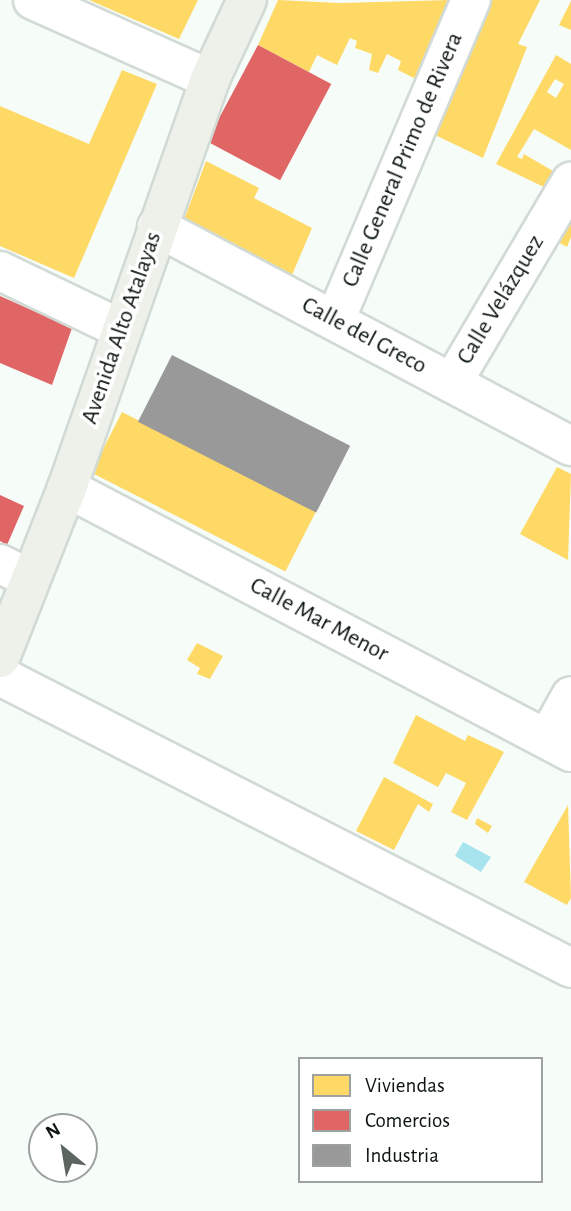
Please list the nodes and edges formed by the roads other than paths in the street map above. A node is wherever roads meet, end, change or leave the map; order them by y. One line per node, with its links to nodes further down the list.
1 (33, 0): 4 (street)
2 (247, 0): 4 (main road, Avenida Alto Atalayas)
3 (471, 0): 8 (street, Calle General Primo de Rivera)
4 (210, 79): 6 (main road, Avenida Alto Atalayas)
5 (571, 182): 10 (street, Calle Velázquez)
6 (157, 227): 8 (street, Calle del Greco); 9 (main road, Avenida Alto Atalayas)
7 (0, 271): 9 (street)
8 (335, 320): 10 (street, Calle del Greco)
9 (121, 329): 12 (main road, Avenida Alto Atalayas)
10 (452, 383): 11 (street, Calle del Greco)
11 (571, 446)
12 (67, 488): 13 (main road, Avenida Alto Atalayas); 17 (street, Calle Mar Menor)
13 (15, 571): 14 (main road, Avenida Alto Atalayas)
14 (0, 658)
15 (0, 676): 18 (street)
16 (571, 696): 17 (street)
17 (559, 746)
18 (571, 968)

